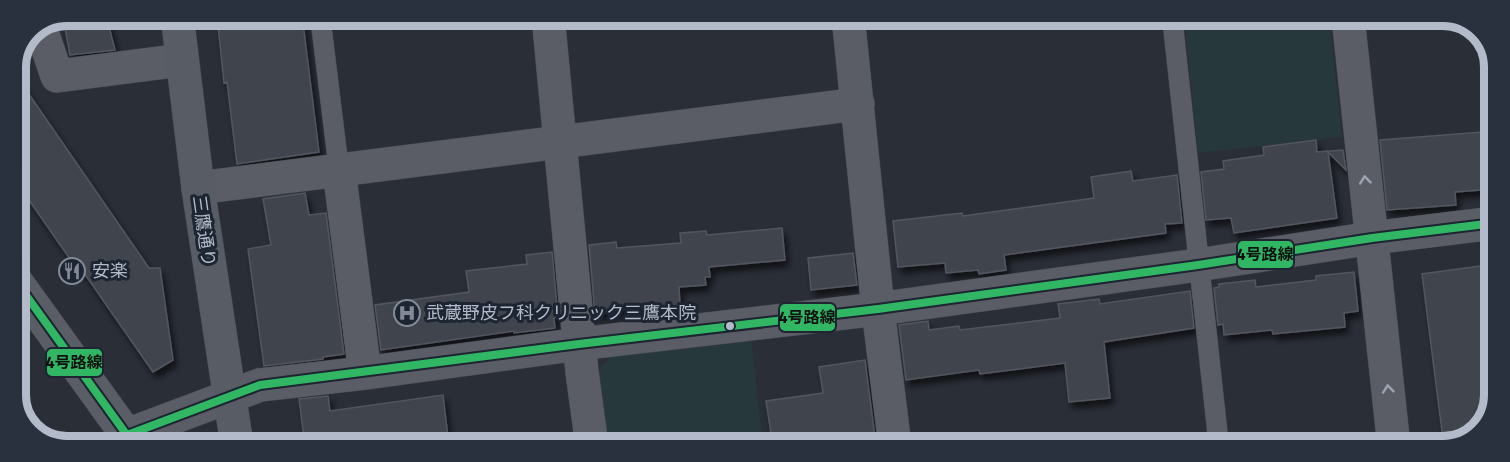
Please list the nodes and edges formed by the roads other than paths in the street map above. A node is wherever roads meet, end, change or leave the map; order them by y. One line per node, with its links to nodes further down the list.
1 (178, 26): 8 (main road, 三鷹通り)
2 (321, 26): 11 (lane)
3 (549, 26): 10 (street)
4 (850, 26): 9 (street)
5 (1173, 26): 15 (lane)
6 (1349, 26): 14 (street, one-way to 6)
7 (43, 33): 8 (street)
8 (182, 60): 12 (main road, 三鷹通り)
9 (858, 104): 10 (street); 17 (street)
10 (561, 142): 11 (street); 18 (street)
11 (339, 170): 12 (street); 19 (street)
12 (198, 188): 20 (main road, 三鷹通り)
13 (1484, 224): 14 (street)
14 (1372, 238): 15 (street); 27 (street, one-way to 14)
15 (1198, 265): 17 (street); 26 (lane)
16 (26, 297): 21 (street)
17 (878, 309): 18 (street); 25 (street)
18 (579, 344): 19 (street); 24 (street)
19 (365, 373): 20 (street)
20 (229, 396): 22 (street); 23 (main road, 三鷹通り)
21 (117, 436)
22 (135, 436)
23 (236, 436)
24 (591, 436)
25 (894, 436)
26 (1218, 436)
27 (1393, 436)

